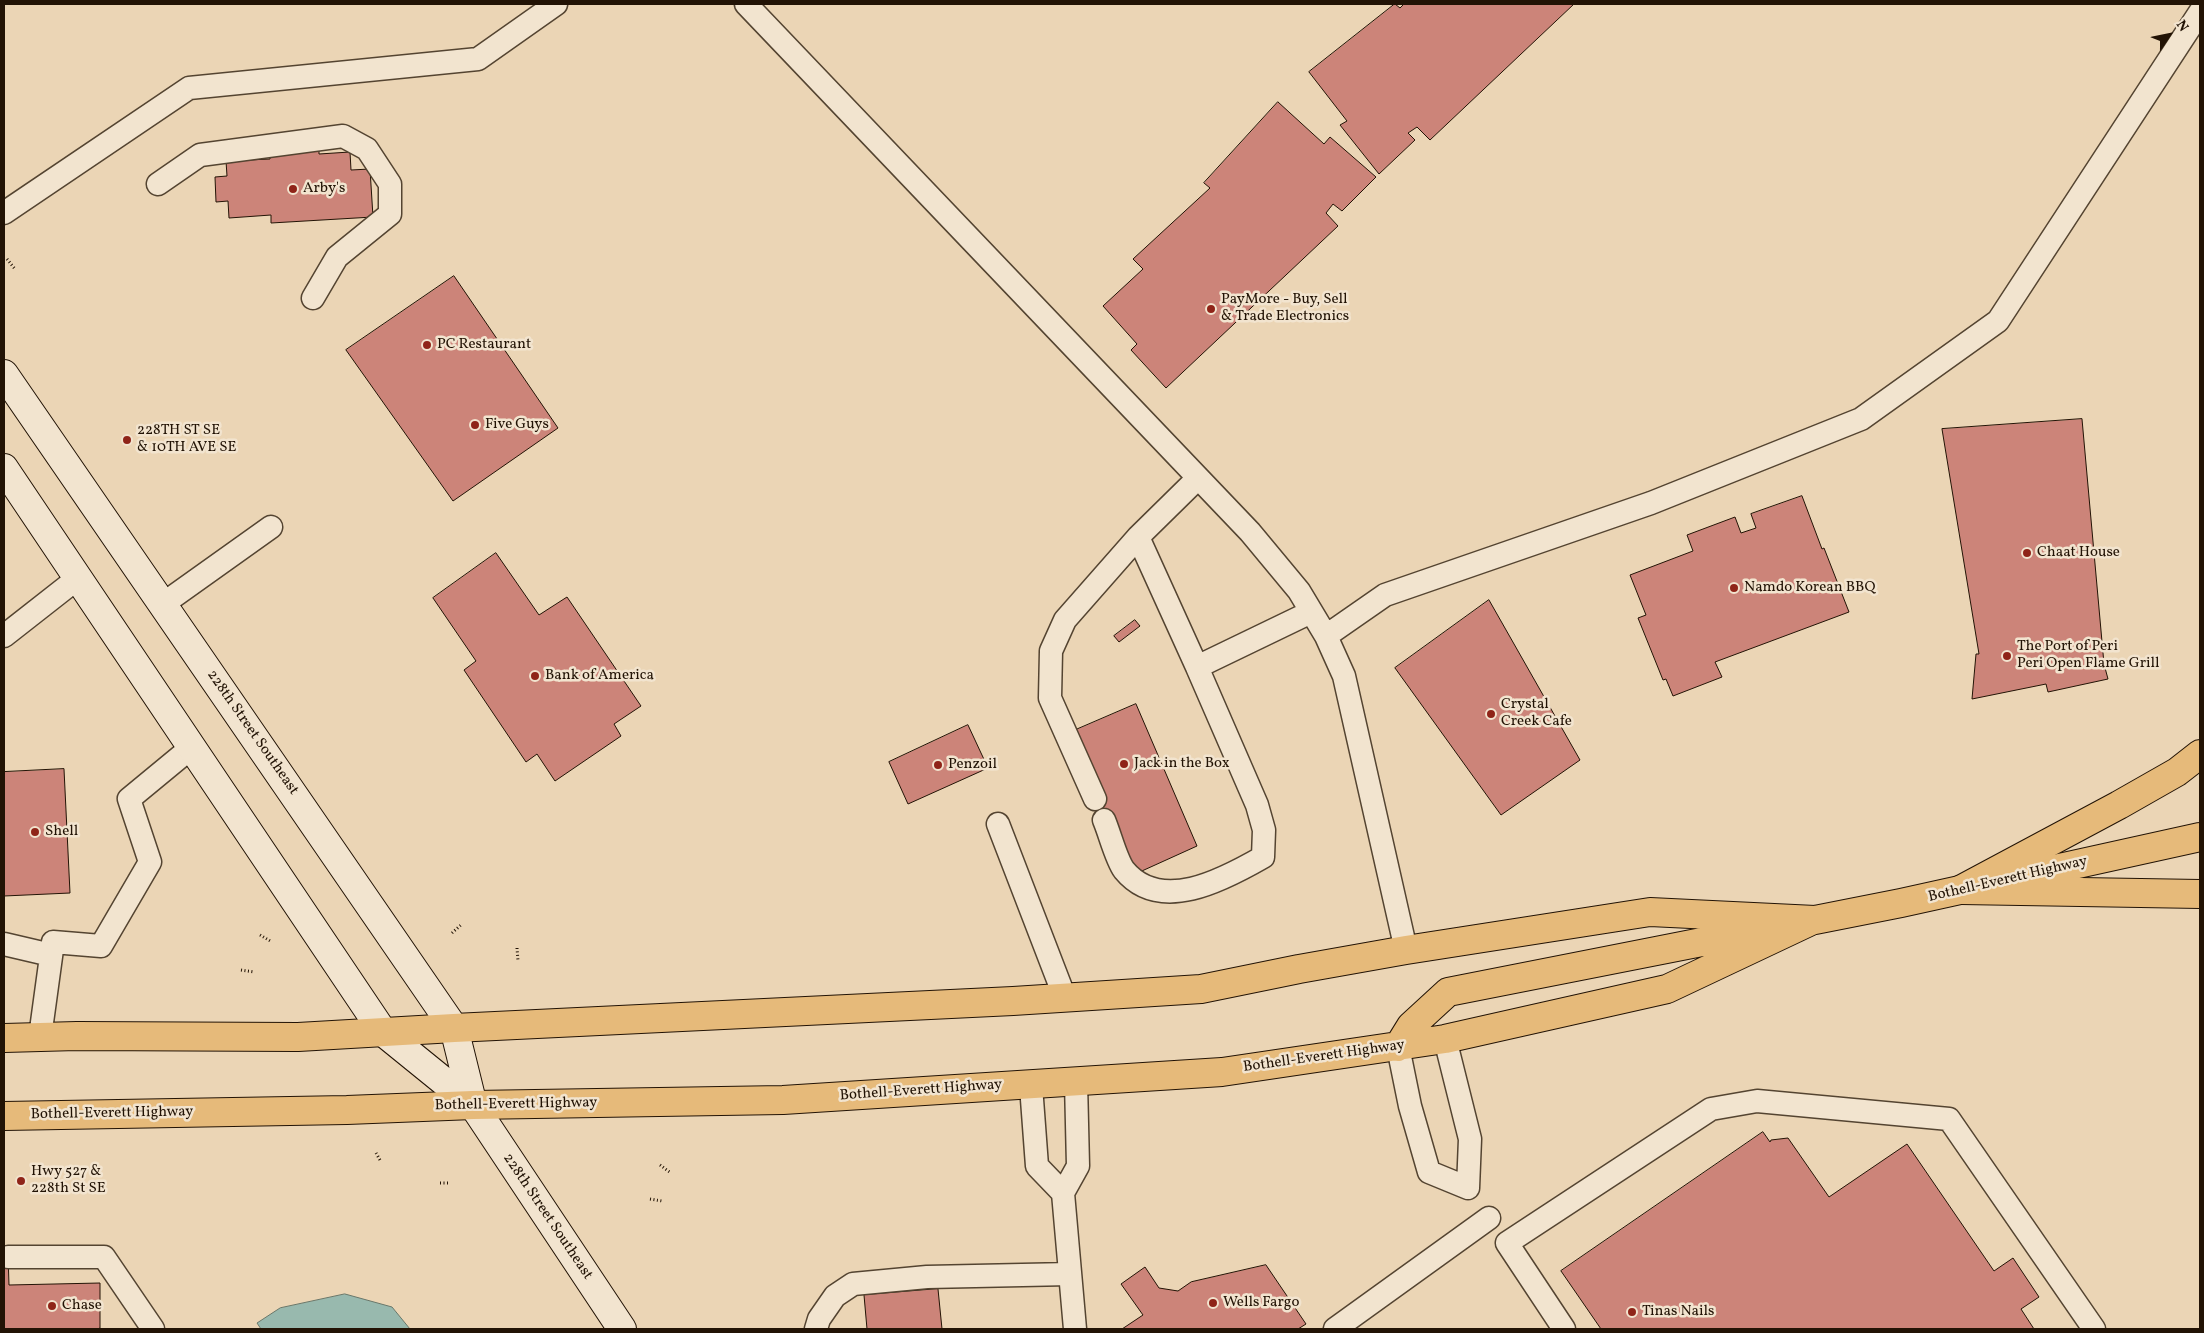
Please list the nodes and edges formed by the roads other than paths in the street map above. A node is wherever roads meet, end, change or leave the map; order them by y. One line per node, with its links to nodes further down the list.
1 (556, 4): 5 (lane)
2 (746, 4): 9 (lane)
3 (2200, 12): 16 (lane)
4 (158, 184): 6 (lane)
5 (4, 213)
6 (312, 298)
7 (4, 374): 13 (main road, 228th Street Southeast)
8 (4, 468): 12 (main road, 228th Street Southeast)
9 (1198, 478): 11 (lane); 14 (lane)
10 (271, 527): 13 (lane)
11 (1138, 537): 17 (lane); 20 (lane)
12 (78, 578): 15 (lane); 18 (main road, 228th Street Southeast)
13 (163, 604): 31 (main road, 228th Street Southeast)
14 (1311, 612): 16 (lane); 17 (lane)
15 (4, 636)
16 (1326, 636): 28 (lane)
17 (1198, 667): 21 (lane)
18 (192, 747): 29 (lane); 32 (main road, 228th Street Southeast)
19 (2200, 754): 24 (main road)
20 (1095, 799)
21 (1104, 820)
22 (998, 824): 30 (lane)
23 (2200, 837): 24 (main road, Bothell-Everett Highway)
24 (1960, 890): 25 (main road); 26 (main road, Bothell-Everett Highway)
25 (2200, 894)
26 (1815, 920): 28 (main road, Bothell-Everett Highway); 35 (main road, Bothell-Everett Highway); 36 (main road)
27 (4, 944): 29 (lane)
28 (1406, 950): 30 (main road, Bothell-Everett Highway)
29 (52, 955): 33 (lane)
30 (1065, 998): 31 (main road, Bothell-Everett Highway)
31 (454, 1028): 32 (main road, Bothell-Everett Highway); 39 (main road, 228th Street Southeast)
32 (383, 1032): 33 (main road, Bothell-Everett Highway); 39 (main road, 228th Street Southeast)
33 (40, 1037): 34 (main road, Bothell-Everett Highway)
34 (4, 1038)
35 (1445, 1039): 36 (main road, Bothell-Everett Highway); 41 (lane)
36 (1398, 1047): 37 (main road, Bothell-Everett Highway); 41 (lane)
37 (1076, 1082): 38 (main road, Bothell-Everett Highway); 42 (lane)
38 (1030, 1086): 39 (main road, Bothell-Everett Highway); 42 (lane)
39 (473, 1105): 40 (main road, Bothell-Everett Highway); 48 (main road, 228th Street Southeast)
40 (4, 1116)
41 (1468, 1188): 43 (lane)
42 (1063, 1193): 46 (lane)
43 (1489, 1218): 44 (lane); 51 (lane)
44 (1507, 1243): 52 (lane); 53 (lane)
45 (8, 1257): 47 (lane)
46 (1070, 1274): 49 (lane); 50 (lane)
47 (153, 1329)
48 (622, 1329)
49 (816, 1329)
50 (1074, 1329)
51 (1335, 1329)
52 (1564, 1329)
53 (2094, 1329)

